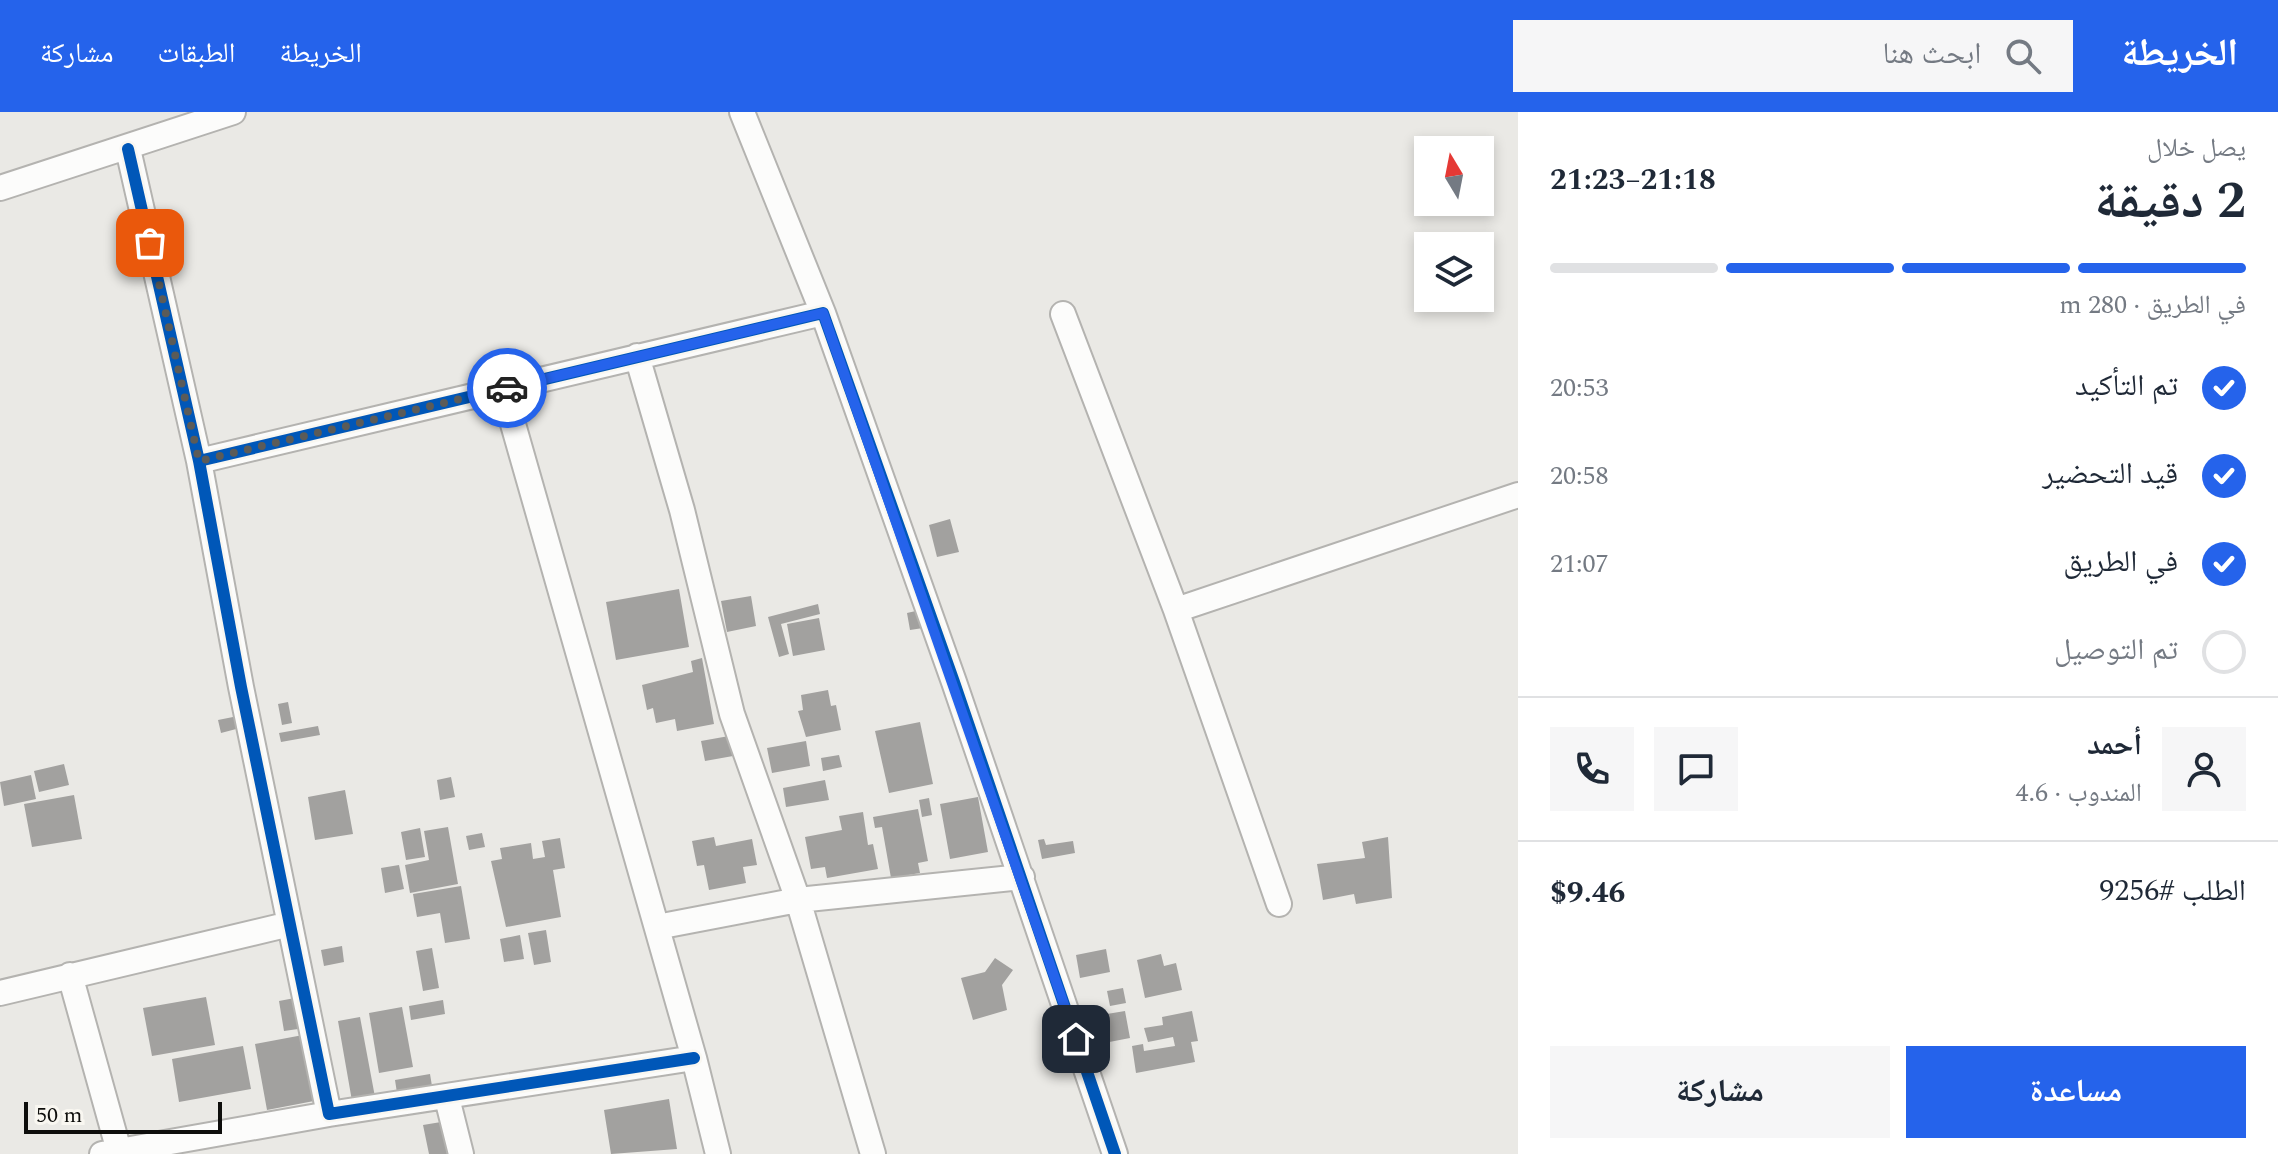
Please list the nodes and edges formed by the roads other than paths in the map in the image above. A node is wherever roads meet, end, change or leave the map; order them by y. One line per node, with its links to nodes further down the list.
1 (233, 112): 3 (street)
2 (742, 112): 5 (street)
3 (128, 149): 4 (street); 9 (street)
4 (0, 188)
5 (823, 313): 7 (street); 12 (street)
6 (1063, 314): 11 (street)
7 (637, 356): 8 (street); 13 (street)
8 (503, 389): 9 (street); 16 (street)
9 (199, 461): 15 (street)
10 (1518, 495): 11 (street)
11 (1176, 610): 14 (street)
12 (1022, 877): 13 (street); 26 (street)
13 (798, 900): 16 (street); 25 (street)
14 (1279, 904)
15 (290, 924): 17 (street); 21 (street)
16 (657, 927): 19 (street)
17 (70, 975): 18 (street); 22 (street)
18 (0, 993)
19 (694, 1058): 20 (street); 24 (street)
20 (447, 1098): 21 (street); 23 (street)
21 (329, 1114): 22 (street)
22 (110, 1152)
23 (461, 1154)
24 (718, 1154)
25 (873, 1154)
26 (1115, 1154)

